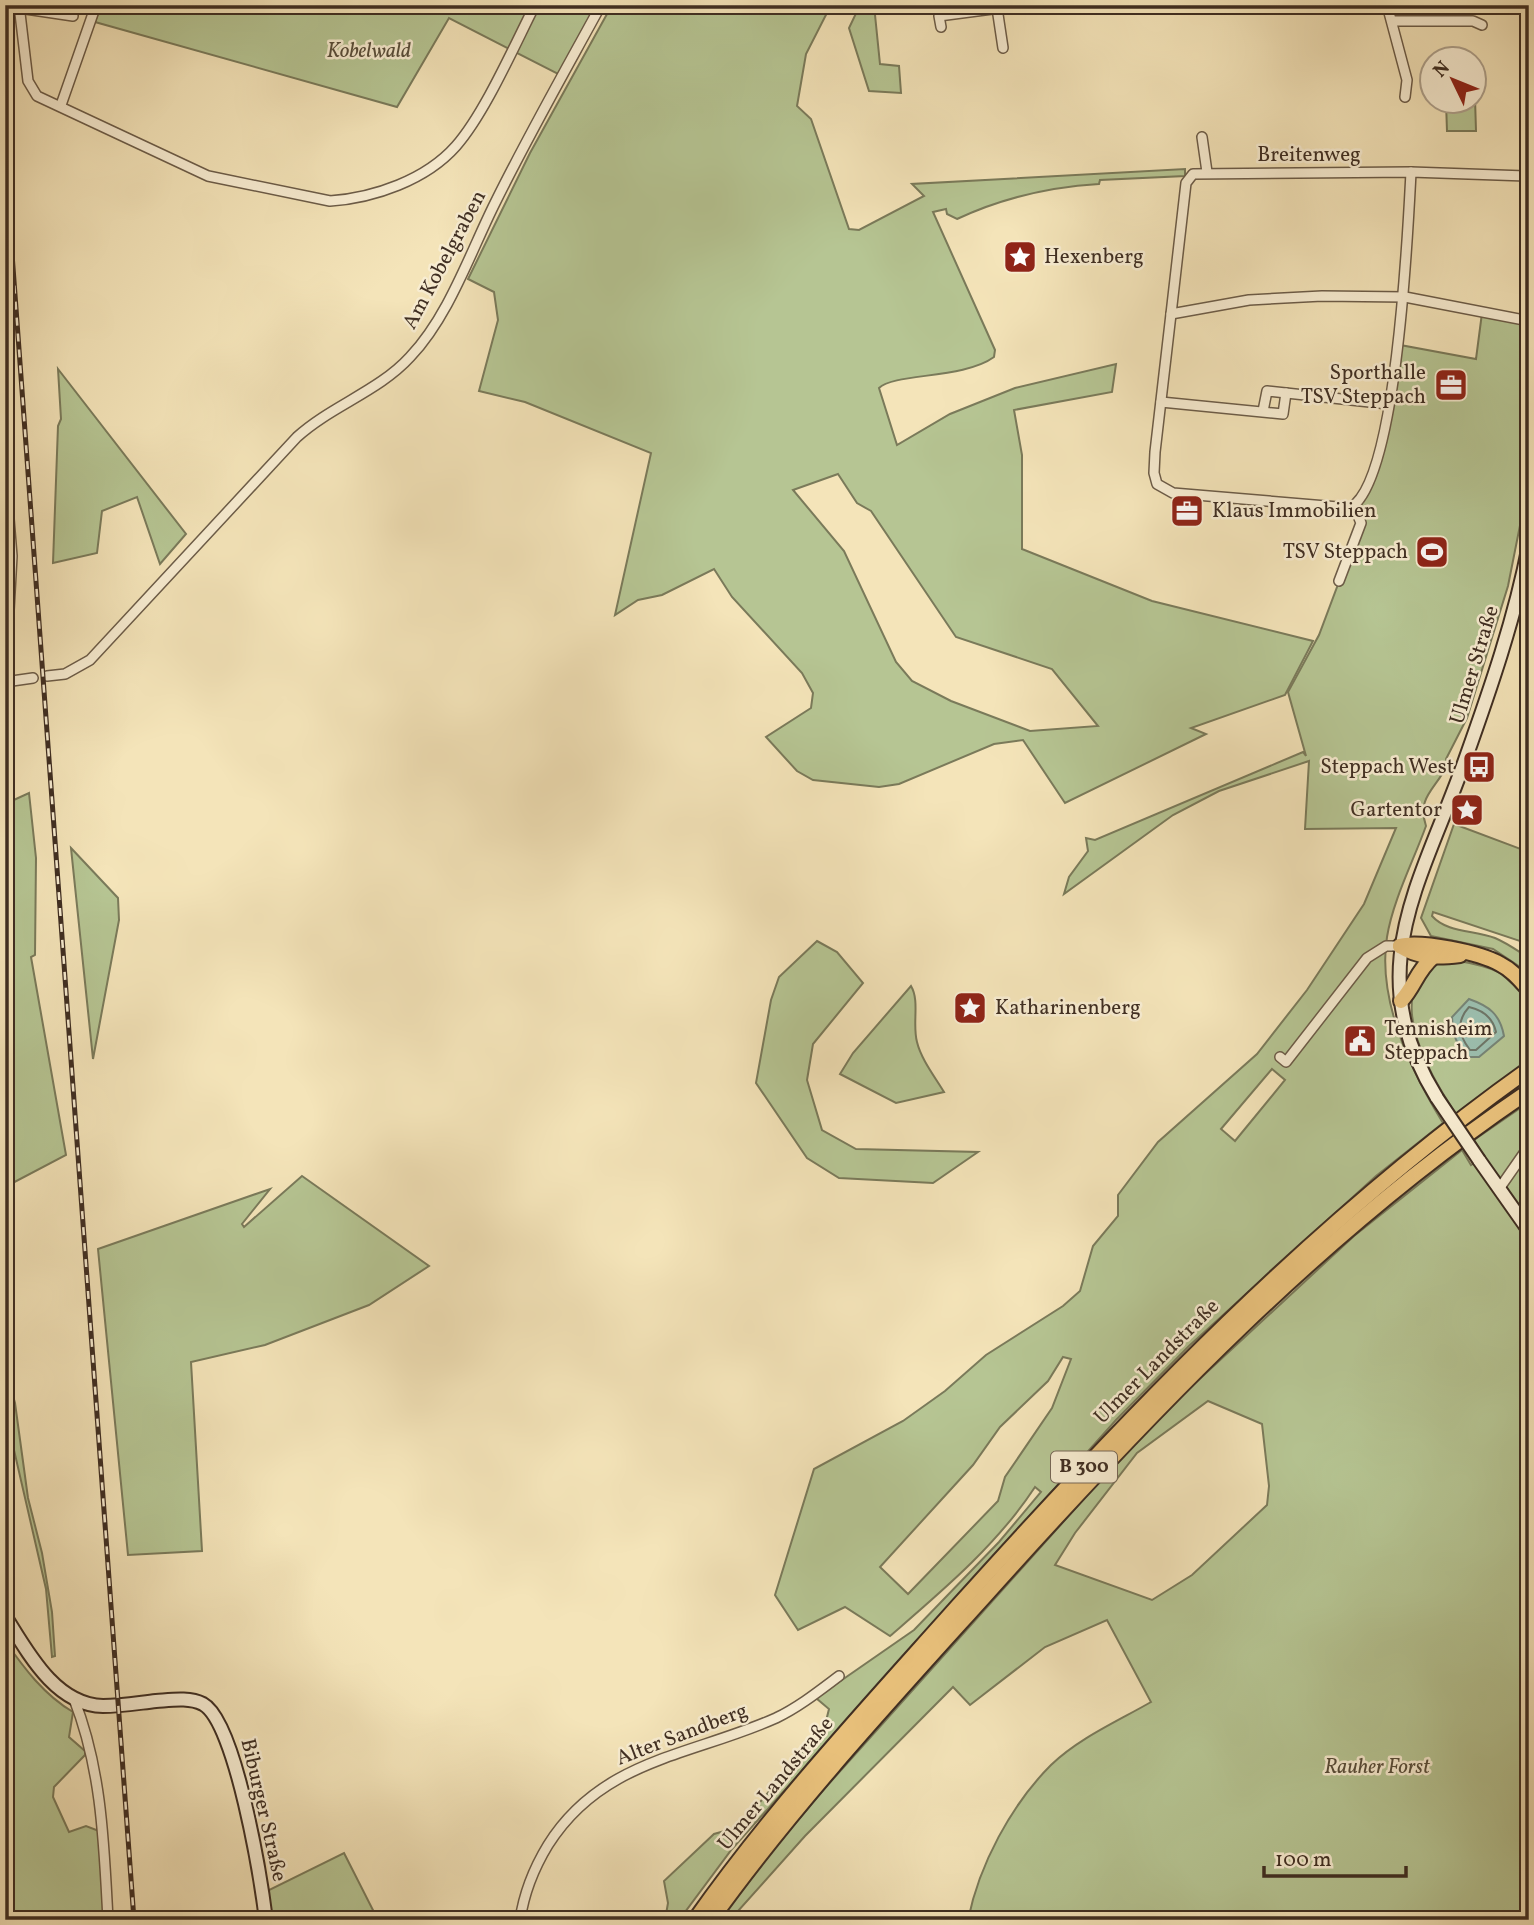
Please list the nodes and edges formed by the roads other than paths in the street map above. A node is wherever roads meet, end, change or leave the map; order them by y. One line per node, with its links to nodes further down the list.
1 (96, 5): 14 (street)
2 (535, 5): 14 (street)
3 (601, 5): 30 (street, Am Kobelgraben)
4 (1024, 5): 7 (street)
5 (1387, 5): 9 (street)
6 (19, 6): 8 (street); 14 (street)
7 (997, 8): 11 (street); 12 (street)
8 (73, 16)
9 (1391, 21): 10 (street); 13 (street)
10 (1482, 25)
11 (941, 27)
12 (1003, 48)
13 (1405, 97)
14 (61, 106)
15 (1202, 138): 16 (street)
16 (1207, 172): 17 (street, Breitenweg); 20 (street, Breitenweg)
17 (1411, 172): 18 (street, Breitenweg); 19 (street)
18 (1529, 176)
19 (1405, 297): 20 (street); 21 (street); 24 (street)
20 (1171, 314): 23 (street)
21 (1529, 321)
22 (1286, 393): 24 (street); 25 (street); 25 (street)
23 (1161, 402): 25 (street); 27 (street)
24 (1388, 404): 27 (street)
25 (1263, 411)
26 (5, 470): 32 (street)
27 (1354, 506): 29 (street)
28 (1529, 545): 33 (street, Ulmer Straße)
29 (1339, 581)
30 (47, 676)
31 (33, 678): 32 (street)
32 (5, 682)
33 (1396, 946): 34 (main road); 35 (main road); 37 (street, Ulmer Straße); 38 (street)
34 (1465, 954): 35 (main road); 36 (main road)
35 (1433, 957): 37 (main road)
36 (1528, 990)
37 (1401, 1001): 42 (street, Ulmer Straße, bridge)
38 (1280, 1057)
39 (1529, 1069): 50 (main road, Ulmer Landstraße / B 300)
40 (1529, 1091): 51 (main road, Ulmer Landstraße / B 300)
41 (1529, 1146): 42 (street)
42 (1499, 1189): 43 (street, Ulmer Straße)
43 (1529, 1231)
44 (5, 1616): 46 (street)
45 (839, 1676): 49 (street, Alter Sandberg)
46 (74, 1699): 47 (street); 48 (street, Biburger Straße)
47 (108, 1920)
48 (266, 1920)
49 (520, 1920)
50 (695, 1920)
51 (711, 1920)

